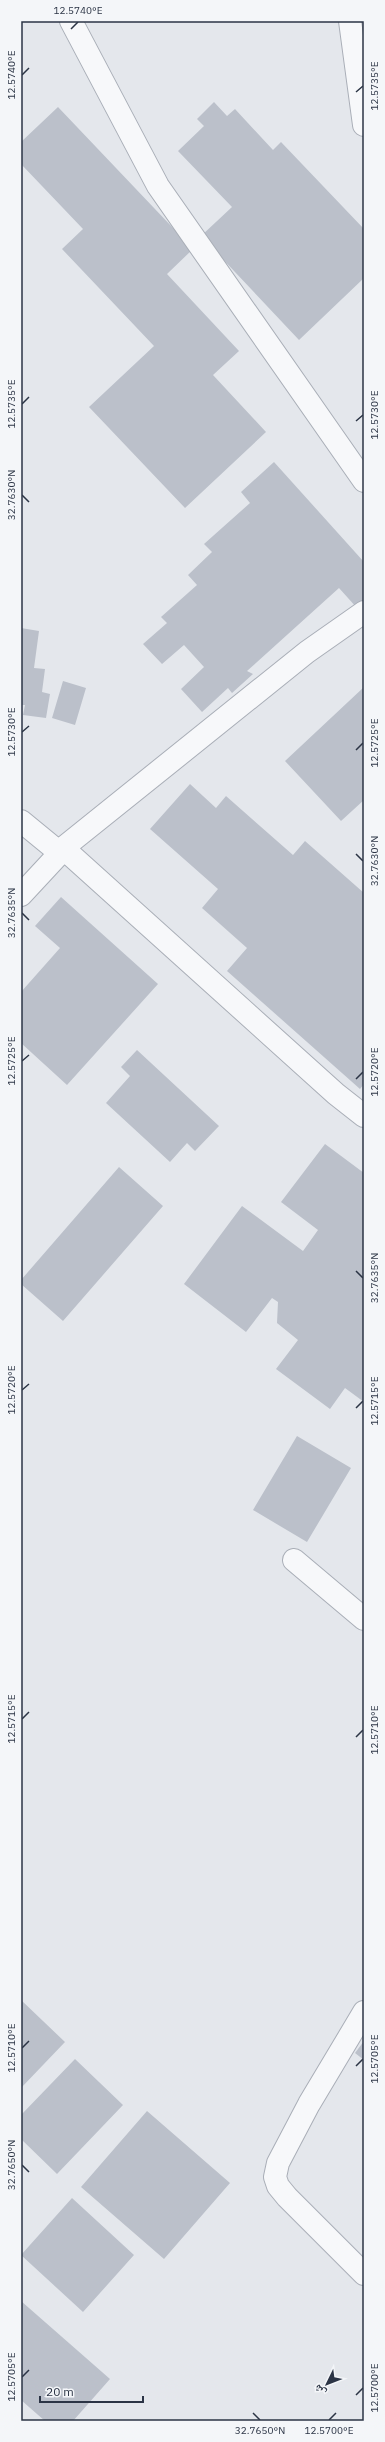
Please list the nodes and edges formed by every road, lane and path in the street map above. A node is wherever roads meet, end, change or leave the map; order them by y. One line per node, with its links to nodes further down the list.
1 (71, 21): 4 (street)
2 (350, 21): 3 (street)
3 (364, 125)
4 (364, 481)
5 (364, 612): 7 (street)
6 (21, 821): 7 (street)
7 (61, 850): 8 (street); 9 (street)
8 (21, 895)
9 (364, 1116)
10 (294, 1560): 11 (street)
11 (364, 1619)
12 (364, 2012): 13 (street)
13 (364, 2274)

